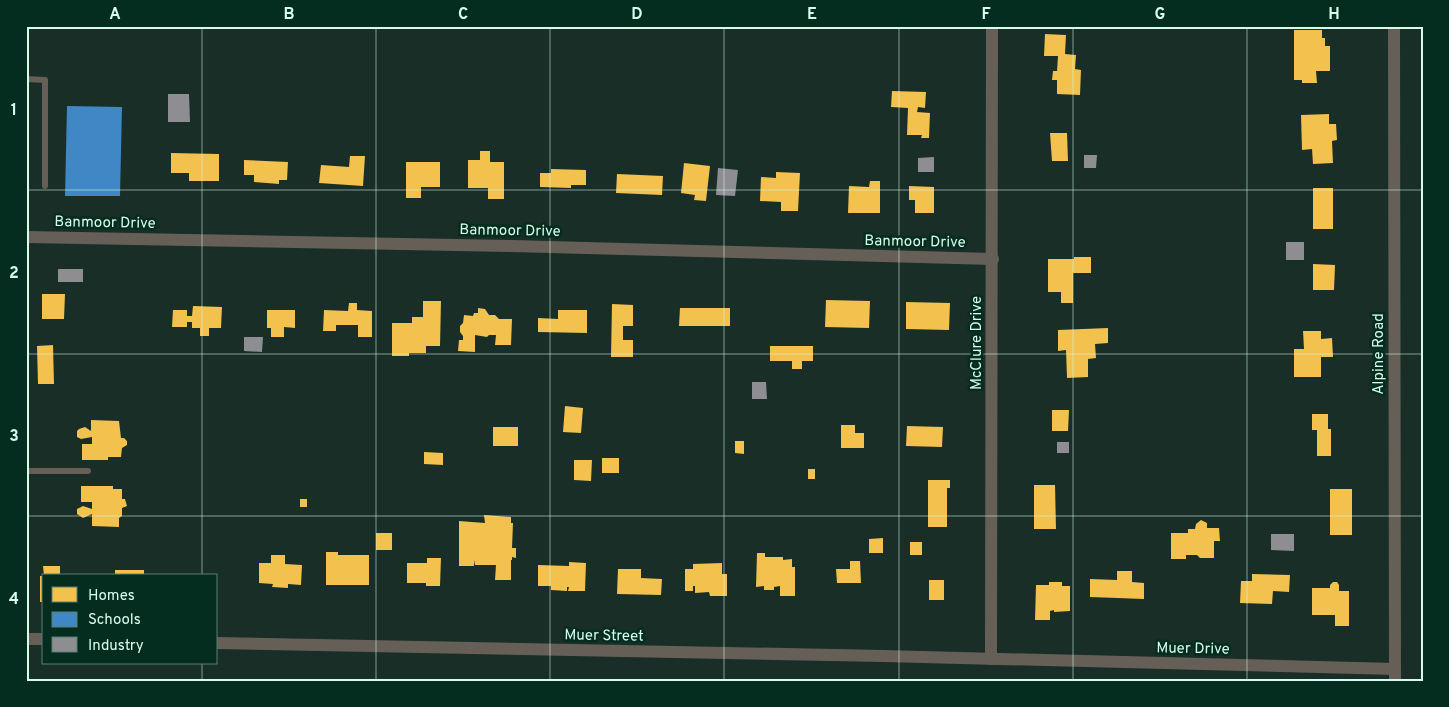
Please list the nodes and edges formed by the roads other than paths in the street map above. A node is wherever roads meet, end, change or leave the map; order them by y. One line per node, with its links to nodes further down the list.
1 (992, 26): 6 (street, McClure Drive)
2 (1394, 26): 13 (street, Alpine Road)
3 (26, 79): 4 (lane)
4 (45, 186)
5 (26, 237): 6 (street, Banmoor Drive)
6 (993, 259): 12 (street, McClure Drive)
7 (26, 471): 8 (lane)
8 (88, 471)
9 (26, 638): 10 (street)
10 (42, 639)
11 (218, 643): 12 (street, Muer Street)
12 (991, 659): 13 (street, Muer Drive)
13 (1395, 675)

